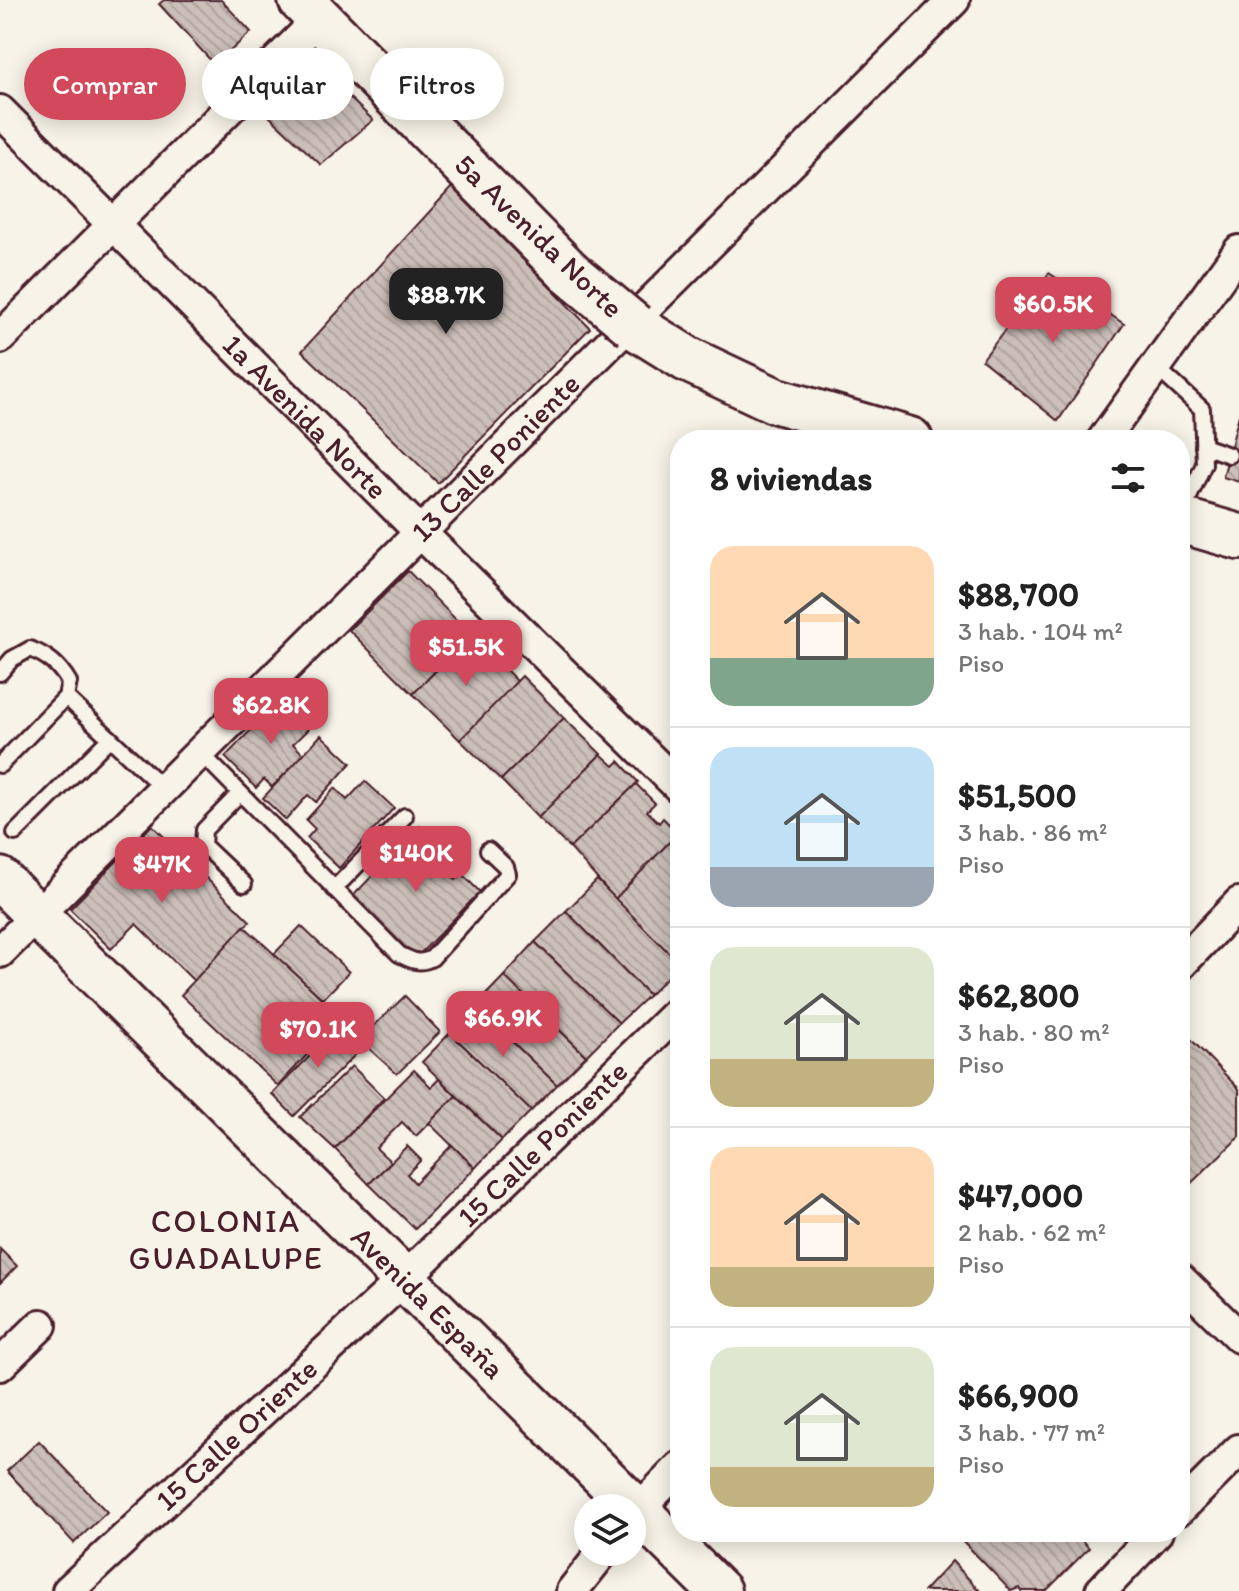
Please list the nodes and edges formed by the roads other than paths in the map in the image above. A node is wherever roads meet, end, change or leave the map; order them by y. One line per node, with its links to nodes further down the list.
1 (954, 0): 14 (street, 13 Calle Poniente)
2 (310, 10): 4 (street); 8 (main road, 5a Avenida Norte, bridge)
3 (0, 111): 4 (street, 1a Avenida Norte)
4 (114, 223): 6 (street); 14 (street, 1a Avenida Norte)
5 (1239, 251): 7 (street)
6 (0, 338)
7 (1157, 368): 9 (street); 10 (lane)
8 (876, 430)
9 (1110, 430)
10 (1203, 446): 11 (lane); 12 (lane)
11 (1229, 455)
12 (1190, 496)
13 (1190, 522): 15 (main road)
14 (420, 532): 19 (street, 13 Calle Poniente); 21 (street, 1a Avenida Norte)
15 (1239, 537)
16 (0, 673): 17 (lane)
17 (66, 697): 18 (lane); 20 (lane)
18 (110, 738): 22 (lane); 25 (lane)
19 (200, 752): 22 (street, 13 Calle Poniente); 23 (lane)
20 (0, 765)
21 (670, 778)
22 (163, 788): 31 (street, 13 Calle Poniente)
23 (240, 793): 28 (lane); 29 (lane)
24 (405, 816): 29 (lane)
25 (15, 833)
26 (488, 850): 29 (lane)
27 (0, 879): 31 (main road, Avenida España)
28 (244, 884)
29 (334, 889)
30 (1239, 903): 33 (street)
31 (36, 915): 32 (street, 13 Calle Poniente); 35 (main road, Avenida España)
32 (0, 952)
33 (1190, 954)
34 (670, 1020): 35 (street, 15 Calle Poniente)
35 (404, 1279): 42 (main road, Avenida España); 48 (street, 15 Calle Oriente)
36 (1190, 1289): 38 (street)
37 (41, 1325): 39 (street)
38 (1239, 1337)
39 (0, 1365)
40 (1239, 1450): 43 (street)
41 (670, 1477): 44 (street)
42 (615, 1494)
43 (1190, 1499)
44 (646, 1501)
45 (646, 1524): 50 (main road, Avenida España)
46 (1148, 1542): 51 (street)
47 (592, 1566): 49 (street)
48 (85, 1586)
49 (572, 1591)
50 (719, 1591)
51 (1101, 1591)

